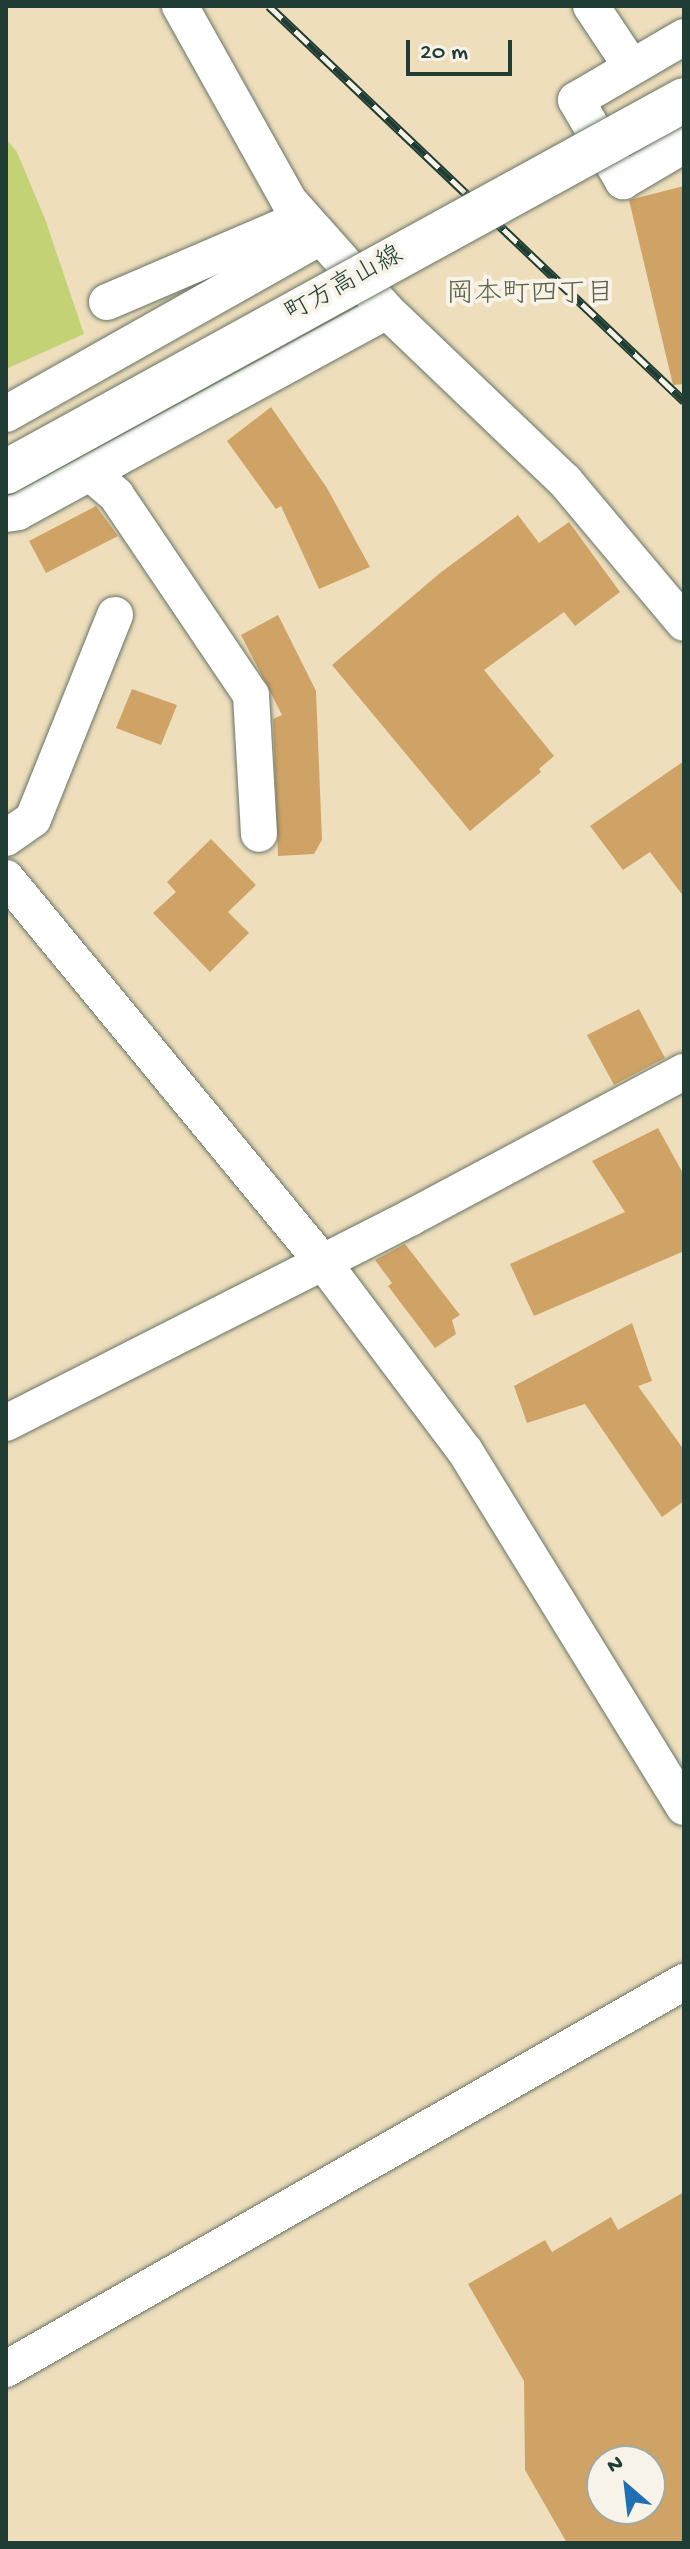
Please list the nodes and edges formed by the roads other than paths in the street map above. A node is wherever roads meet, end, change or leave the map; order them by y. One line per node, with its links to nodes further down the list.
1 (180, 6): 7 (street)
2 (591, 6): 4 (street)
3 (684, 37): 4 (street)
4 (631, 66): 6 (street)
5 (684, 100): 11 (main road, 町方高山線, bridge)
6 (684, 145)
7 (312, 228): 8 (street); 9 (street); 10 (street)
8 (107, 302)
9 (387, 311): 12 (street); 15 (street)
10 (6, 414)
11 (6, 472)
12 (90, 473): 13 (street); 16 (street)
13 (6, 514)
14 (115, 615): 17 (street)
15 (684, 623)
16 (259, 834)
17 (6, 838)
18 (6, 878): 20 (street)
19 (684, 1072): 20 (street)
20 (323, 1262): 21 (street); 22 (street)
21 (6, 1423)
22 (684, 1807)
23 (684, 1982): 24 (street)
24 (6, 2369)

